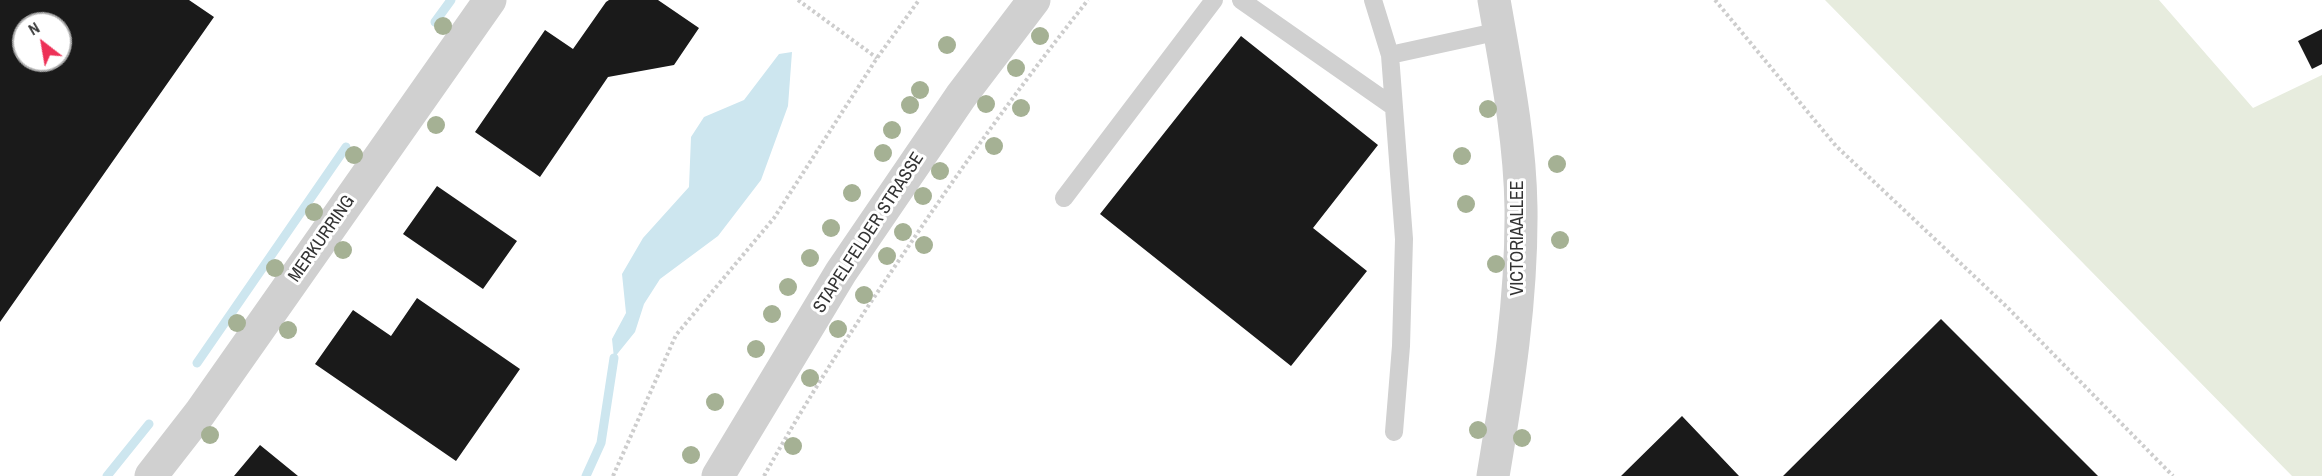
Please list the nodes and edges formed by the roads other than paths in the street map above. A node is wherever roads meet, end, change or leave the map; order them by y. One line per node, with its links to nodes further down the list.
1 (490, 0): 11 (street, MERKURRING)
2 (1034, 0): 12 (street, STAPELFELDER STRASSE)
3 (1214, 0): 9 (lane)
4 (1241, 0): 8 (lane)
5 (1372, 0): 7 (lane)
6 (1497, 16): 7 (lane); 13 (street, VICTORIAALLEE)
7 (1390, 55): 8 (lane)
8 (1394, 107): 10 (lane)
9 (1064, 198)
10 (1394, 432)
11 (151, 476)
12 (718, 476)
13 (1493, 476)

